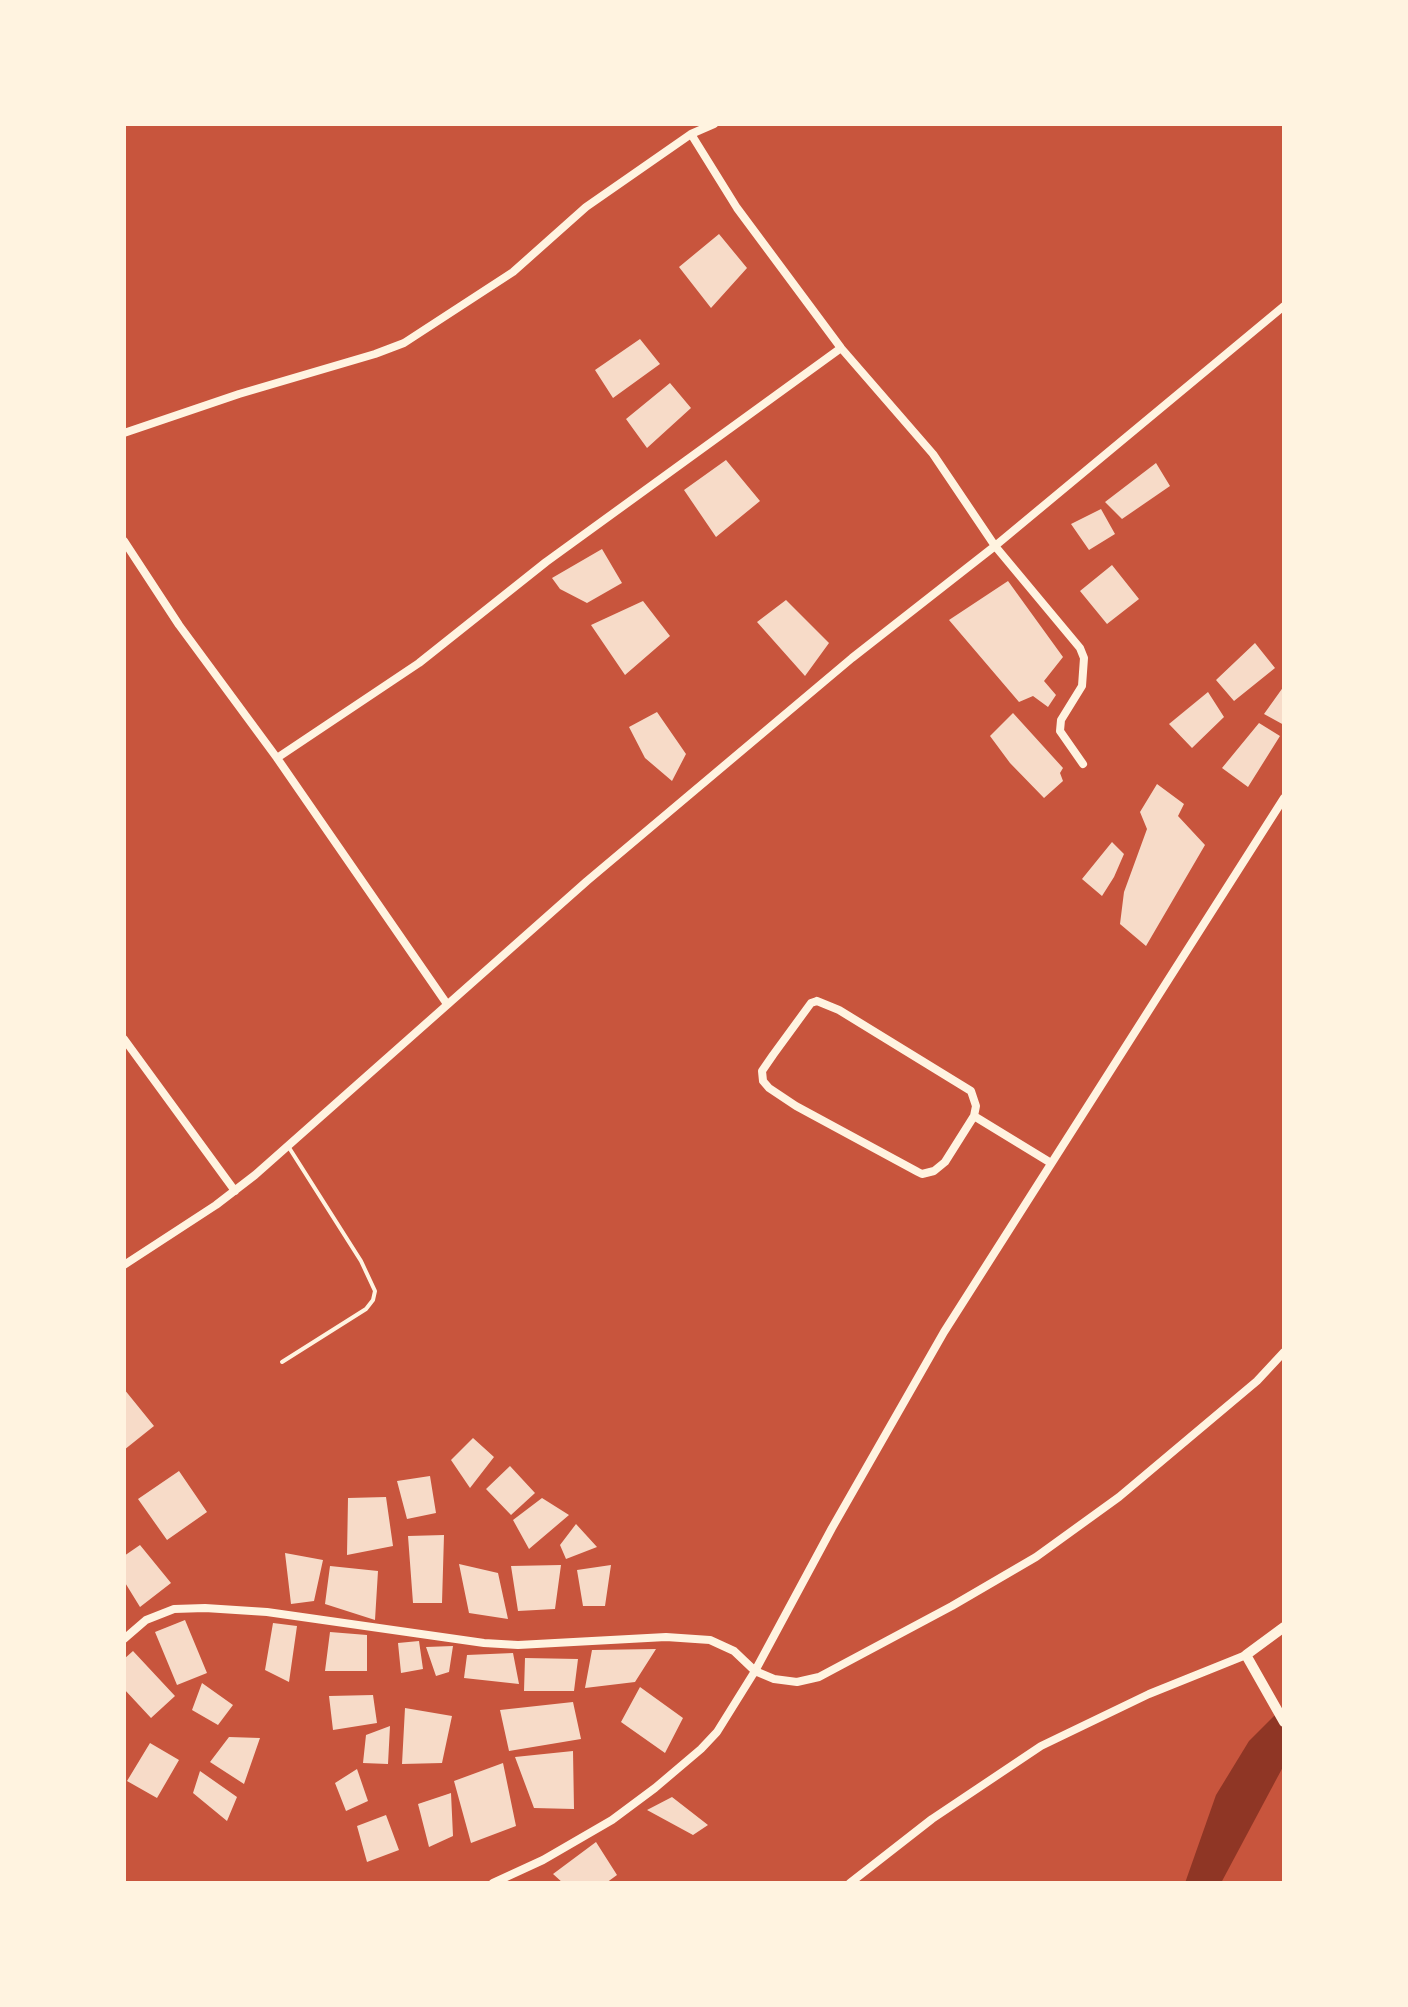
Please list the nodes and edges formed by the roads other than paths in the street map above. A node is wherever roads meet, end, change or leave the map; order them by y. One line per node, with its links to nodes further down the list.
1 (714, 124): 2 (street)
2 (691, 134): 4 (street); 5 (street)
3 (1284, 306): 7 (street)
4 (841, 348): 7 (street); 8 (street)
5 (124, 433)
6 (124, 541): 8 (street)
7 (995, 546): 9 (street); 11 (street)
8 (277, 758): 11 (street)
9 (1083, 764)
10 (1284, 798): 15 (street)
11 (447, 1004): 14 (street)
12 (124, 1039): 16 (street)
13 (974, 1116): 13 (street); 15 (street)
14 (288, 1146): 16 (street); 19 (lane)
15 (1051, 1163): 23 (street)
16 (235, 1191): 17 (street)
17 (124, 1265)
18 (1284, 1352): 23 (street)
19 (282, 1362)
20 (1284, 1627): 22 (street)
21 (124, 1639): 23 (street)
22 (1246, 1655): 24 (street); 26 (street)
23 (755, 1671): 25 (street)
24 (1284, 1722)
25 (493, 1883)
26 (850, 1883)

